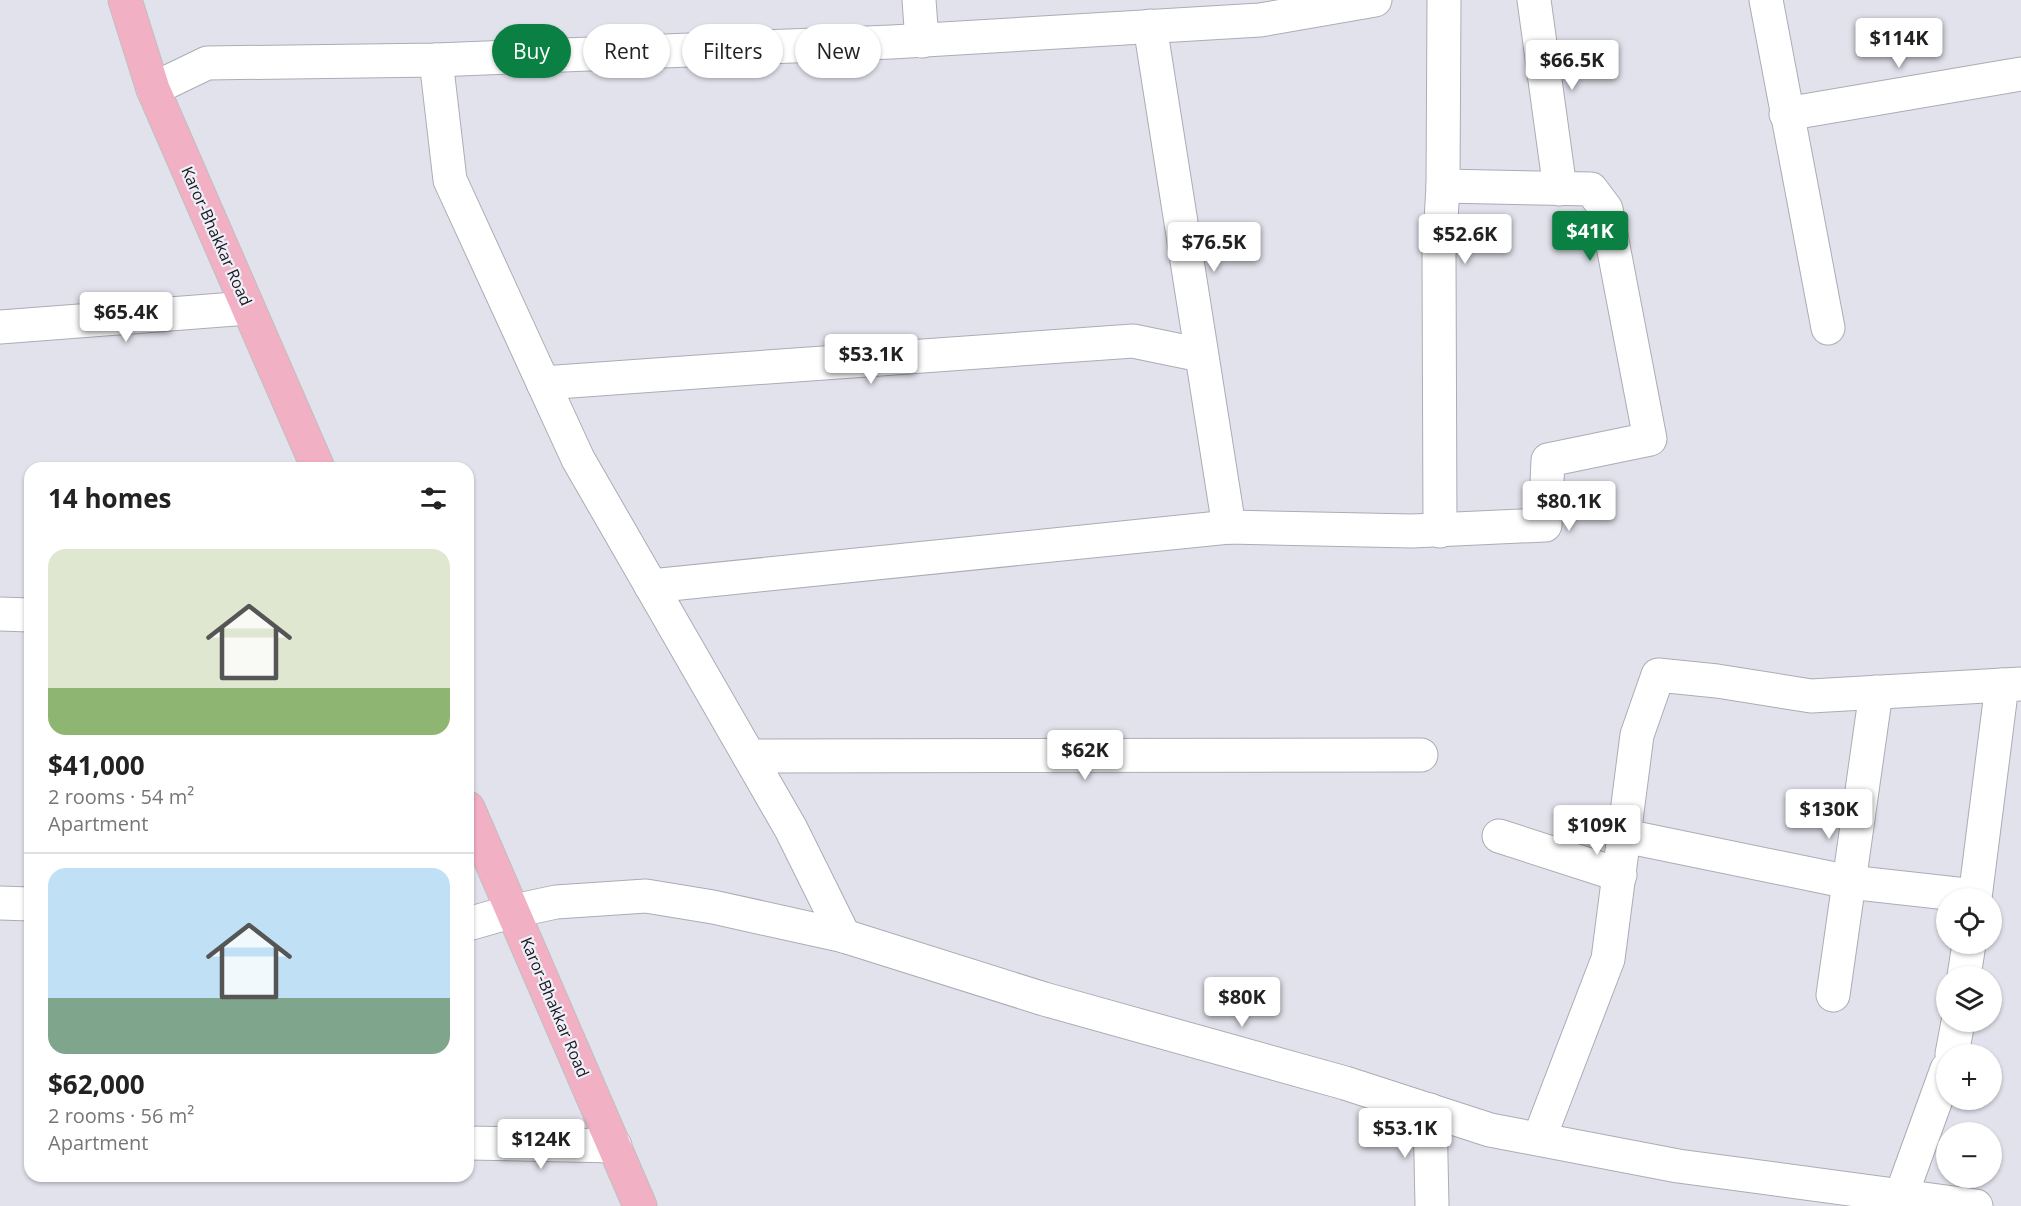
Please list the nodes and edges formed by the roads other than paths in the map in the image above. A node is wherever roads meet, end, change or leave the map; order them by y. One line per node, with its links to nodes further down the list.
1 (125, 0): 12 (main road, Karor-Bhakkar Road)
2 (919, 0): 9 (street)
3 (1375, 0): 7 (street)
4 (1444, 0): 14 (street)
5 (1534, 0): 15 (street)
6 (1766, 0): 13 (street)
7 (1198, 12): 8 (street)
8 (1150, 26): 9 (street); 19 (street)
9 (922, 41): 10 (street)
10 (436, 60): 12 (street); 20 (street)
11 (2021, 74): 13 (street)
12 (153, 89): 16 (main road, Karor-Bhakkar Road)
13 (1786, 114): 18 (street)
14 (1443, 186): 15 (street); 23 (street)
15 (1560, 189): 23 (street)
16 (248, 308): 17 (street); 21 (main road, Karor-Bhakkar Road)
17 (0, 327)
18 (1828, 328)
19 (1201, 355): 20 (street); 22 (street)
20 (543, 383): 24 (street)
21 (315, 462)
22 (1229, 527): 23 (street); 24 (street)
23 (1440, 531)
24 (651, 586): 30 (street)
25 (0, 614): 26 (street)
26 (24, 615)
27 (2011, 684): 28 (street); 36 (street)
28 (1876, 692): 33 (street); 35 (street)
29 (1421, 755): 30 (street)
30 (749, 756): 42 (street)
31 (474, 821): 40 (main road, Karor-Bhakkar Road)
32 (1499, 836): 34 (street)
33 (1625, 836): 34 (street); 35 (street)
34 (1620, 875): 46 (street)
35 (1849, 882): 37 (street); 43 (street)
36 (1977, 888)
37 (1936, 892)
38 (0, 903): 39 (street)
39 (24, 904)
40 (514, 911): 41 (street); 42 (street); 48 (main road, Karor-Bhakkar Road)
41 (474, 922)
42 (844, 936): 45 (street)
43 (1833, 995)
44 (1936, 1099): 49 (street)
45 (1430, 1110): 46 (street); 51 (street)
46 (1539, 1139): 49 (street)
47 (474, 1143): 48 (street)
48 (615, 1146): 50 (main road, Karor-Bhakkar Road)
49 (1901, 1196): 52 (street)
50 (640, 1206)
51 (1432, 1206)
52 (1976, 1206)

